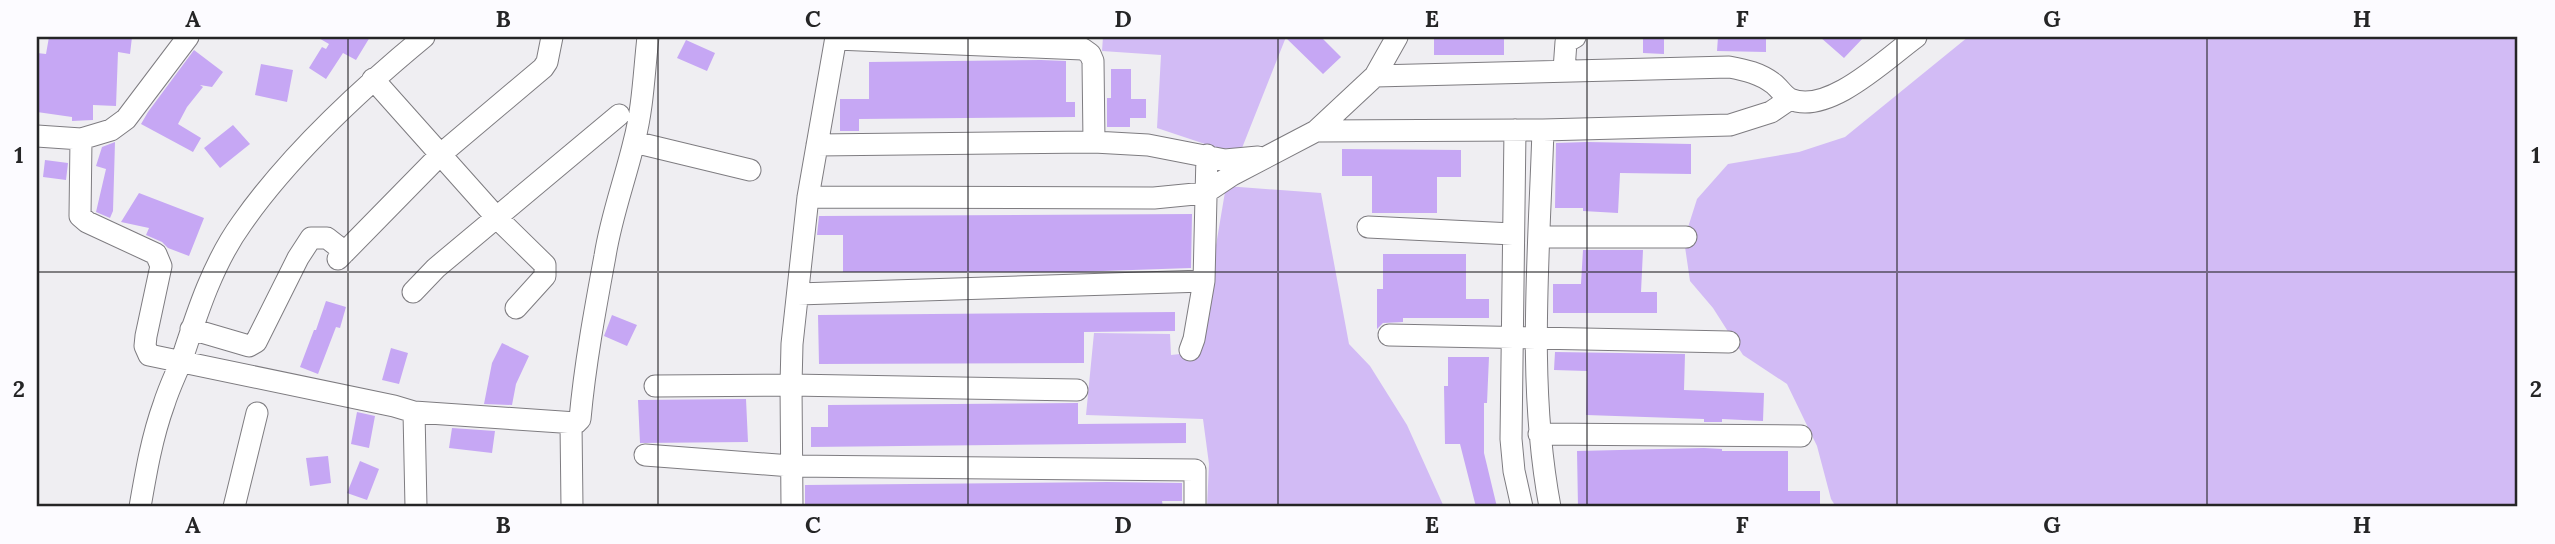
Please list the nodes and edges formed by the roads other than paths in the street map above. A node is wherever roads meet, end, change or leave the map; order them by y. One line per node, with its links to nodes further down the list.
1 (188, 37): 18 (street)
2 (424, 37): 11 (street)
3 (552, 37): 22 (street)
4 (648, 37): 19 (street)
5 (1397, 37): 10 (street)
6 (1575, 37): 9 (street)
7 (1916, 37): 12 (street)
8 (836, 38): 20 (street); 21 (street)
9 (1564, 70): 10 (street); 12 (street)
10 (1375, 76): 14 (street)
11 (373, 79): 22 (street); 37 (street)
12 (1790, 99): 16 (street)
13 (619, 115): 28 (street)
14 (1316, 131): 15 (street); 24 (street)
15 (1515, 131): 16 (street); 30 (street)
16 (1543, 131): 31 (street)
17 (37, 136): 18 (street)
18 (81, 139): 43 (street)
19 (634, 142): 25 (street); 49 (street)
20 (1094, 142): 21 (street); 23 (street)
21 (817, 145): 27 (street)
22 (441, 154): 28 (street); 37 (street)
23 (1207, 155): 24 (street); 26 (street)
24 (1269, 156): 26 (street)
25 (750, 170)
26 (1205, 193): 27 (street); 33 (street)
27 (808, 197): 35 (street)
28 (498, 218): 34 (street); 36 (street)
29 (1368, 227): 30 (street)
30 (1513, 234): 39 (street)
31 (1540, 237): 32 (street); 40 (street)
32 (1686, 237)
33 (1204, 281): 35 (street); 42 (street)
34 (413, 292)
35 (798, 294): 44 (street)
36 (516, 308)
37 (191, 329): 43 (street)
38 (1389, 335): 39 (street)
39 (1511, 338): 40 (street); 60 (street)
40 (1537, 340): 41 (street); 50 (street)
41 (1729, 342)
42 (1190, 350)
43 (180, 362): 47 (street); 54 (street)
44 (790, 385): 45 (street); 46 (street); 53 (street)
45 (655, 386)
46 (1077, 390)
47 (414, 412): 49 (street); 56 (street)
48 (257, 413): 55 (street)
49 (571, 424): 57 (street)
50 (1539, 434): 51 (street); 61 (street)
51 (1801, 436)
52 (645, 455): 53 (street)
53 (791, 466): 58 (street); 59 (street)
54 (140, 507)
55 (234, 507)
56 (415, 507)
57 (572, 507)
58 (792, 507)
59 (1195, 507)
60 (1522, 507)
61 (1550, 507)

